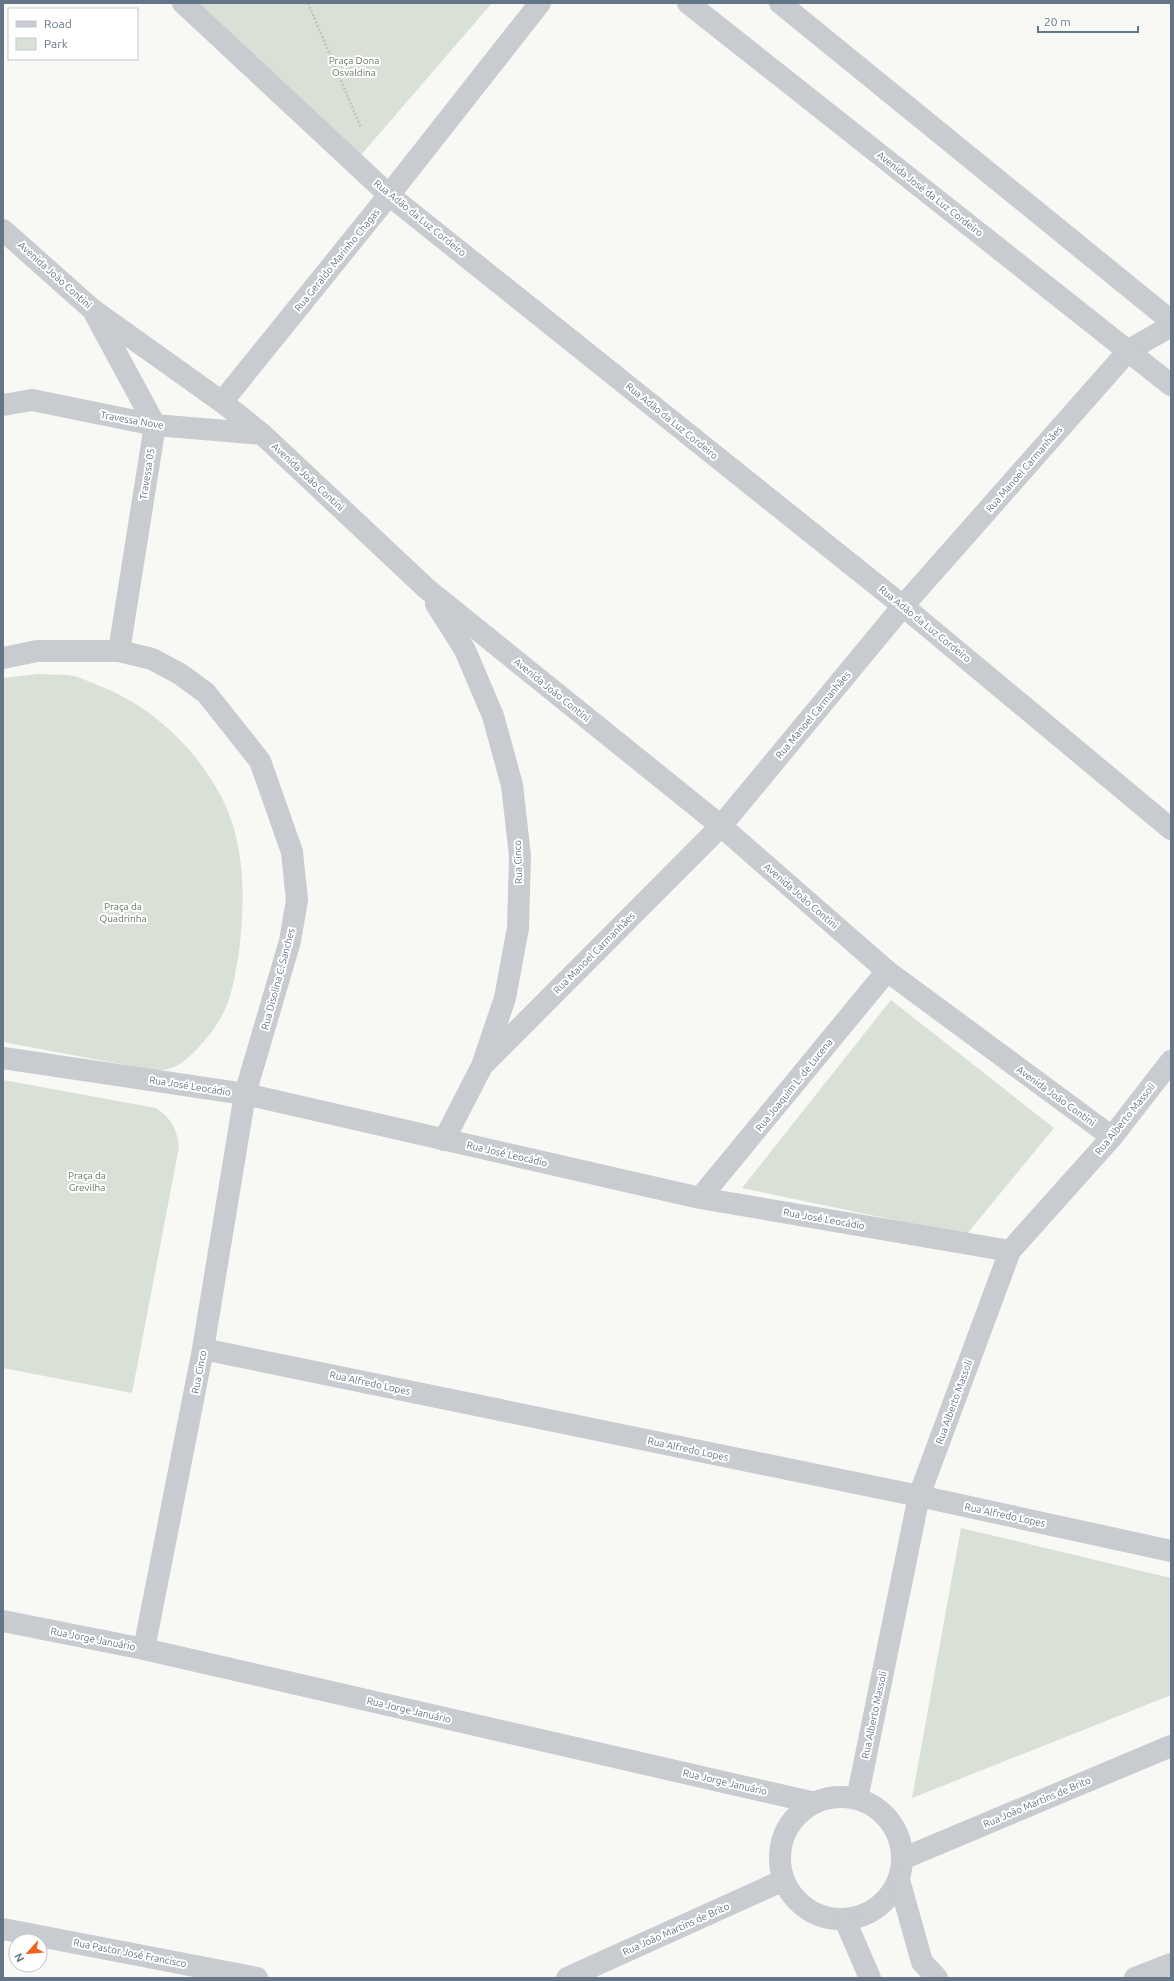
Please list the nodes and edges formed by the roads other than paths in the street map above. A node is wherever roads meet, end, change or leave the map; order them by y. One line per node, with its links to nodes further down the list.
1 (183, 3): 5 (street, Rua Adão da Luz Cordeiro)
2 (540, 3): 5 (street, Rua Geraldo Marinho Chagas)
3 (688, 3): 10 (street, Avenida José da Luz Cordeiro)
4 (780, 3): 8 (street)
5 (389, 195): 12 (street, Rua Geraldo Marinho Chagas); 17 (street, Rua Adão da Luz Cordeiro)
6 (3, 230): 7 (street, Avenida João Contini)
7 (93, 310): 12 (street, Avenida João Contini); 14 (street)
8 (1171, 321)
9 (1171, 326): 10 (street, Rua Manoel Carmanhães)
10 (1129, 350): 11 (street, Avenida José da Luz Cordeiro); 17 (street, Rua Manoel Carmanhães)
11 (1171, 385)
12 (222, 402): 15 (street, Avenida João Contini)
13 (3, 405): 14 (street, Travessa Nove)
14 (155, 425): 15 (street, Travessa Nove); 18 (street, Travessa 05)
15 (262, 434): 16 (street, Avenida João Contini)
16 (427, 589): 20 (street, Avenida João Contini); 25 (street, Rua Cinco)
17 (903, 606): 20 (street, Rua Manoel Carmanhães); 21 (street, Rua Adão da Luz Cordeiro)
18 (119, 651): 19 (street, Rua Disolina C. Sanches); 26 (street, Rua Disolina C. Sanches)
19 (3, 658)
20 (721, 826): 22 (street, Avenida João Contini); 25 (street, Rua Manoel Carmanhães)
21 (1171, 829)
22 (887, 971): 27 (street, Avenida João Contini); 29 (street, Rua Joaquim L. de Lucena)
23 (3, 1058): 26 (street, Rua José Leocádio)
24 (1171, 1061): 27 (street, Rua Alberto Massoli)
25 (482, 1066): 28 (street, Rua Cinco)
26 (245, 1094): 28 (street, Rua José Leocádio); 31 (street, Rua Cinco)
27 (1112, 1136): 30 (street, Rua Alberto Massoli)
28 (444, 1140): 29 (street, Rua José Leocádio)
29 (700, 1198): 30 (street, Rua José Leocádio)
30 (1010, 1251): 32 (street, Rua Alberto Massoli)
31 (204, 1349): 32 (street, Rua Alfredo Lopes); 35 (street, Rua Cinco)
32 (919, 1496): 33 (street, Rua Alfredo Lopes); 37 (street, Rua Alberto Massoli)
33 (1171, 1551)
34 (3, 1621): 35 (street, Rua Jorge Januário)
35 (144, 1649): 38 (street, Rua Jorge Januário)
36 (1171, 1746): 39 (street, Rua João Martins de Brito)
37 (857, 1799): 38 (street); 39 (street)
38 (815, 1802): 40 (street)
39 (902, 1859): 41 (street)
40 (784, 1880): 42 (street); 46 (street, Rua João Martins de Brito)
41 (898, 1880): 42 (street); 48 (street)
42 (845, 1920): 47 (street)
43 (3, 1929): 45 (street, Rua Pastor José Francisco)
44 (1171, 1964): 49 (street)
45 (257, 1978)
46 (567, 1978)
47 (870, 1978)
48 (937, 1978)
49 (1135, 1978)

